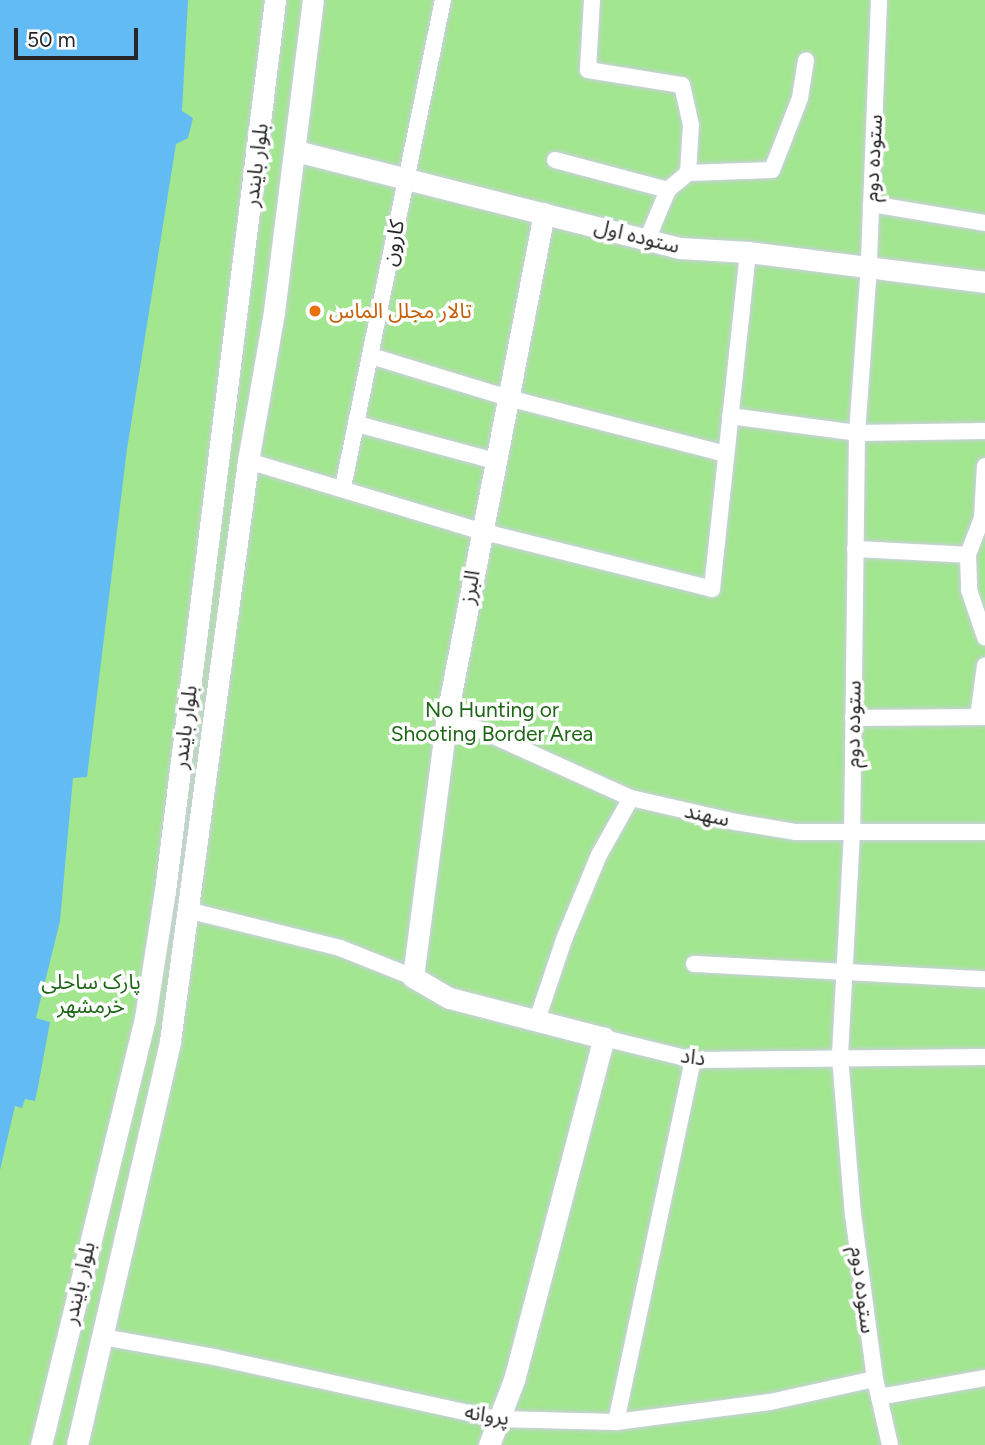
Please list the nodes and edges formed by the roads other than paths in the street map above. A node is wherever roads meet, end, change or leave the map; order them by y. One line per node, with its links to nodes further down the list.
1 (275, 0): 30 (street, بلوار بایندر)
2 (313, 0): 7 (street, بلوار بایندر)
3 (443, 0): 10 (street, کارون)
4 (592, 0): 9 (street)
5 (879, 0): 12 (street, ستوده دوم)
6 (806, 60): 9 (street)
7 (296, 151): 10 (street, ستوده اول); 26 (street, بلوار بایندر)
8 (555, 160): 11 (street)
9 (688, 173): 11 (street)
10 (406, 180): 13 (street, ستوده اول); 19 (street, کارون)
11 (668, 190): 15 (street)
12 (871, 204): 14 (street); 17 (street, ستوده دوم)
13 (544, 213): 15 (street, ستوده اول); 20 (street, البرز)
14 (985, 223)
15 (648, 240): 16 (street, ستوده اول)
16 (748, 252): 17 (street, ستوده اول); 21 (street)
17 (869, 266): 18 (street, ستوده اول); 24 (street, ستوده دوم)
18 (985, 282)
19 (371, 356): 20 (street); 22 (street, کارون)
20 (508, 398): 25 (street); 27 (street, البرز)
21 (730, 416): 24 (street); 25 (street)
22 (357, 424): 27 (street); 29 (street, کارون)
23 (985, 432): 24 (street)
24 (857, 433): 33 (street, ستوده دوم)
25 (726, 454): 32 (street)
26 (248, 461): 29 (street); 31 (street, بلوار بایندر)
27 (495, 461): 32 (street, البرز)
28 (985, 466): 34 (street)
29 (343, 487): 32 (street)
30 (211, 512): 31 (street); 60 (street, بلوار بایندر)
31 (241, 516): 44 (street, بلوار بایندر)
32 (480, 531): 38 (street, البرز)
33 (855, 549): 34 (street); 40 (street, ستوده دوم)
34 (968, 555): 35 (street)
35 (977, 589): 36 (street)
36 (985, 637)
37 (985, 665): 39 (street)
38 (447, 715): 41 (street, سهند); 46 (street, البرز)
39 (982, 717): 40 (street)
40 (853, 718): 43 (street, ستوده دوم)
41 (631, 798): 43 (street, سهند); 49 (street)
42 (985, 832): 43 (street, سهند)
43 (852, 833): 47 (street, ستوده دوم)
44 (187, 910): 46 (street, داد); 54 (street, بلوار بایندر)
45 (694, 964): 47 (street)
46 (414, 970): 49 (street, داد)
47 (844, 971): 48 (street); 51 (street, ستوده دوم)
48 (985, 979)
49 (537, 1023): 50 (street, داد)
50 (604, 1038): 53 (street, داد); 58 (street)
51 (841, 1057): 52 (street, داد); 53 (street, داد); 56 (street, ستوده دوم)
52 (985, 1057)
53 (693, 1060): 59 (street)
54 (103, 1337): 58 (street, پروانه); 61 (street, بلوار بایندر)
55 (985, 1378): 57 (street)
56 (874, 1379): 57 (street, ستوده دوم); 59 (street, پروانه)
57 (879, 1397): 63 (street, ستوده دوم)
58 (497, 1419): 59 (street, پروانه); 62 (street)
59 (616, 1422)
60 (41, 1445)
61 (77, 1445)
62 (489, 1445)
63 (890, 1445)

